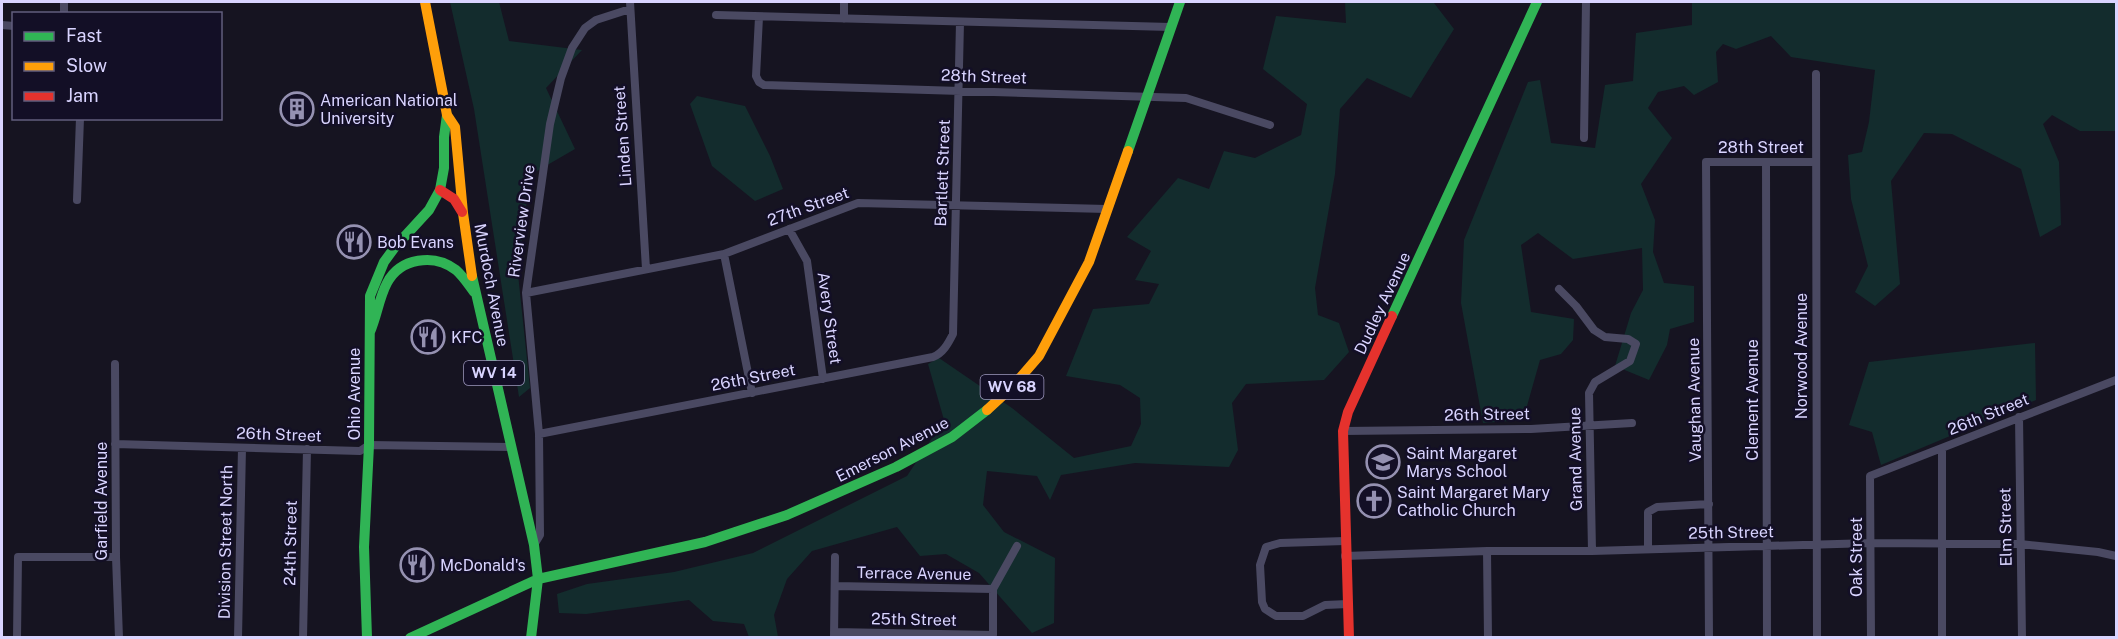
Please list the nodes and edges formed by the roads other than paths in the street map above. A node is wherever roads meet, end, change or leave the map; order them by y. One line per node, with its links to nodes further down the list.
1 (425, 2): 15 (main road, Murdoch Avenue / WV 14)
2 (844, 2): 9 (street)
3 (1180, 2): 11 (main road, Emerson Avenue / WV 68)
4 (1538, 2): 43 (main road, Dudley Avenue)
5 (1586, 2): 18 (street)
6 (630, 5): 30 (street, Linden Street); 32 (street, Riverview Drive)
7 (716, 15): 8 (street)
8 (759, 16): 9 (street); 13 (street, 28th Street)
9 (844, 19): 10 (street)
10 (960, 22): 11 (street); 13 (street, Bartlett Street)
11 (1171, 27): 14 (main road, Emerson Avenue / WV 68)
12 (1816, 74): 21 (street, Norwood Avenue)
13 (960, 90): 14 (street, 28th Street); 25 (street, Bartlett Street)
14 (1146, 96): 17 (street, 28th Street); 26 (main road, Emerson Avenue / WV 68)
15 (447, 115): 22 (main road, Murdoch Avenue / WV 14); 27 (main road, Murdoch Avenue / WV 14)
16 (80, 120): 24 (street)
17 (1270, 125)
18 (1584, 138)
19 (1706, 162): 20 (street, 28th Street); 52 (street, Vaughan Avenue)
20 (1766, 162): 21 (street, 28th Street); 59 (street, Clement Avenue)
21 (1816, 162): 60 (street, Norwood Avenue)
22 (445, 174): 23 (main road, Ohio Avenue / WV 14)
23 (440, 190): 27 (main road); 35 (main road, Ohio Avenue / WV 14)
24 (77, 200)
25 (956, 205): 26 (street, 27th Street); 28 (street, 27th Street); 34 (street, Bartlett Street)
26 (1107, 209): 69 (main road, Emerson Avenue / WV 68)
27 (463, 213): 33 (main road, Murdoch Avenue / WV 14)
28 (789, 229): 29 (street, 27th Street); 37 (street, Avery Street)
29 (724, 254): 30 (street, 27th Street); 39 (street)
30 (646, 268): 32 (street, 27th Street)
31 (1559, 289): 42 (street, Grand Avenue)
32 (526, 292): 44 (street, Riverview Drive)
33 (475, 293): 35 (main road); 48 (main road, Murdoch Avenue / WV 14)
34 (953, 326): 37 (street, 26th Street)
35 (369, 334): 46 (main road, Ohio Avenue / WV 14)
36 (115, 364): 45 (street, Garfield Avenue)
37 (823, 379): 39 (street, 26th Street)
38 (2116, 380): 40 (street, 26th Street)
39 (752, 393): 44 (street, 26th Street)
40 (2019, 417): 50 (street, 26th Street); 56 (street, Elm Street)
41 (1632, 423): 42 (street, 26th Street)
42 (1589, 425): 43 (street, 26th Street); 64 (street, Grand Avenue)
43 (1343, 431): 53 (main road, Dudley Avenue)
44 (539, 434): 57 (street, Riverview Drive)
45 (116, 444): 47 (street, 26th Street); 67 (street, Garfield Avenue)
46 (369, 445): 48 (street, 26th Street); 49 (street, 26th Street); 78 (main road, Ohio Avenue / WV 14)
47 (242, 447): 49 (street, 26th Street); 76 (street, Division Street North)
48 (512, 447): 57 (main road, Murdoch Avenue / WV 14)
49 (307, 449): 77 (street, 24th Street)
50 (1942, 449): 51 (street, 26th Street); 55 (street)
51 (1870, 476): 54 (street, Oak Street)
52 (1709, 504): 61 (street, Vaughan Avenue); 62 (street)
53 (1345, 541): 65 (main road, Dudley Avenue); 72 (street)
54 (1871, 543): 55 (street, 25th Street); 60 (street, 25th Street); 86 (street, Oak Street)
55 (1943, 543): 56 (street, 25th Street); 87 (street)
56 (2020, 544): 66 (street, 25th Street); 88 (street, Elm Street)
57 (534, 545): 69 (main road, Murdoch Avenue / WV 14)
58 (1017, 546): 71 (street)
59 (1767, 546): 60 (street, 25th Street); 61 (street, 25th Street); 84 (street, Clement Avenue)
60 (1816, 546): 85 (street, Norwood Avenue)
61 (1709, 547): 62 (street, 25th Street); 83 (street, Vaughan Avenue)
62 (1648, 549): 64 (street, 25th Street)
63 (1487, 550): 64 (street, 25th Street); 65 (street, 25th Street); 82 (street)
64 (1592, 551)
65 (1345, 556): 72 (main road, Dudley Avenue)
66 (2116, 556)
67 (116, 557): 74 (street); 75 (street, Garfield Avenue)
68 (835, 557): 70 (street)
69 (538, 579): 79 (main road, WV 68); 80 (main road, Murdoch Avenue / WV 14)
70 (835, 586): 71 (street, Terrace Avenue); 73 (street)
71 (993, 589): 73 (street, 25th Street)
72 (1348, 604): 81 (main road, Dudley Avenue)
73 (834, 635)
74 (17, 638)
75 (119, 638)
76 (238, 638)
77 (303, 638)
78 (367, 638)
79 (410, 638)
80 (531, 638)
81 (1350, 638)
82 (1488, 638)
83 (1709, 638)
84 (1767, 638)
85 (1817, 638)
86 (1871, 638)
87 (1942, 638)
88 (2022, 638)

